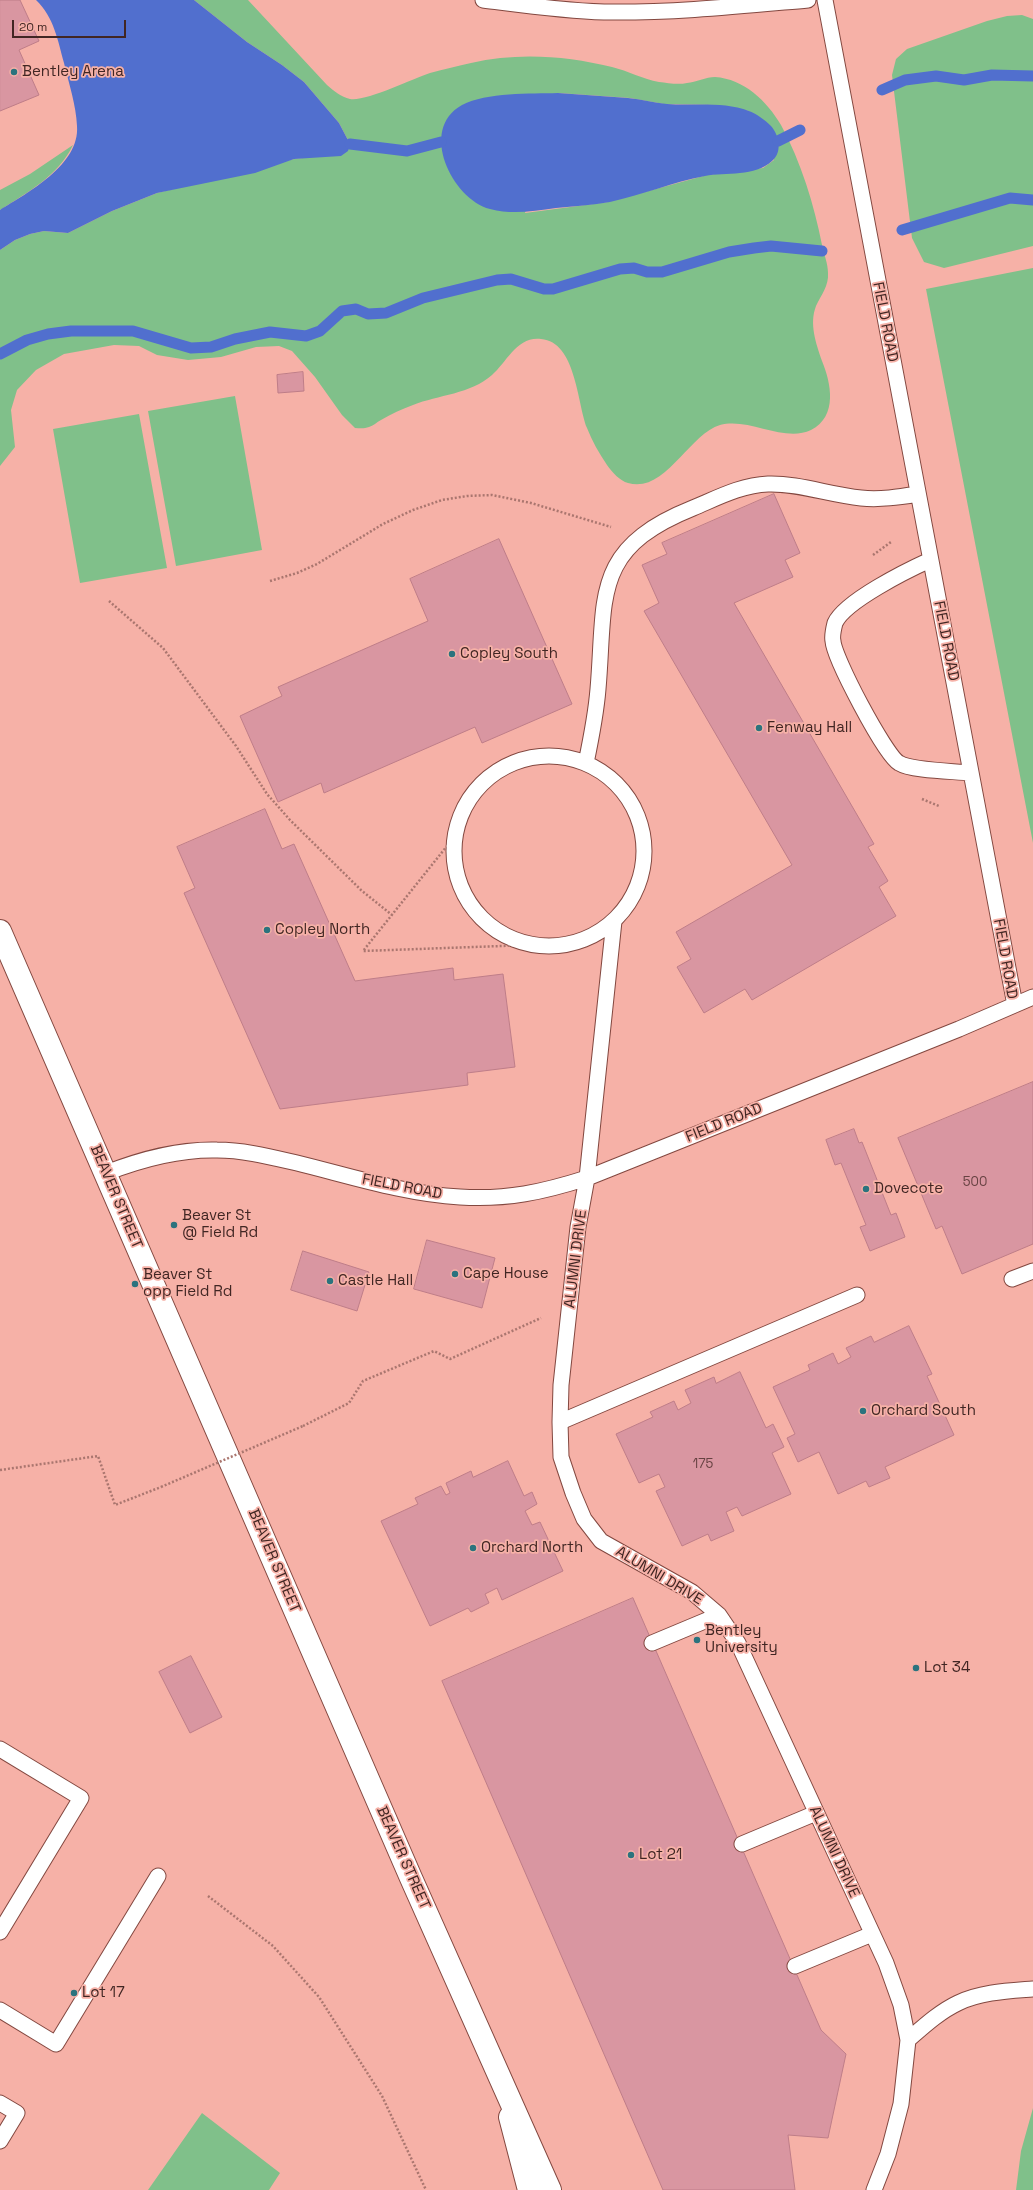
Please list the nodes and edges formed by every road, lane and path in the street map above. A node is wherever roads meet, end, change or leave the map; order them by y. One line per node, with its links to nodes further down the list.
1 (483, 0): 2 (lane)
2 (808, 0)
3 (825, 0): 4 (lane, FIELD ROAD)
4 (918, 494): 5 (lane); 6 (lane, FIELD ROAD)
5 (641, 535): 7 (path); 9 (lane)
6 (930, 560): 10 (lane, FIELD ROAD); 10 (lane)
7 (270, 581)
8 (109, 601): 12 (path)
9 (586, 763): 11 (lane); 13 (lane)
10 (971, 773): 17 (lane, FIELD ROAD)
11 (455, 836): 12 (path); 15 (lane)
12 (392, 915): 15 (path)
13 (614, 921): 15 (lane); 19 (lane, ALUMNI DRIVE)
14 (0, 931): 18 (main road, BEAVER STREET)
15 (529, 945)
16 (1033, 997): 17 (lane)
17 (1015, 1005): 19 (lane, FIELD ROAD)
18 (106, 1173): 19 (lane, FIELD ROAD); 39 (main road, BEAVER STREET)
19 (587, 1178): 23 (lane, ALUMNI DRIVE)
20 (1033, 1271): 21 (lane)
21 (1012, 1279)
22 (857, 1295): 24 (lane)
23 (570, 1304): 24 (lane, ALUMNI DRIVE); 25 (path, bridge)
24 (560, 1422): 26 (lane, ALUMNI DRIVE)
25 (0, 1470)
26 (718, 1615): 27 (lane); 29 (lane, ALUMNI DRIVE)
27 (652, 1643)
28 (0, 1749): 33 (lane)
29 (816, 1813): 30 (lane); 34 (lane, ALUMNI DRIVE)
30 (742, 1844)
31 (158, 1876): 37 (lane)
32 (208, 1896): 42 (path)
33 (0, 1932)
34 (872, 1934): 35 (lane); 38 (lane, ALUMNI DRIVE)
35 (795, 1966)
36 (1033, 1989): 38 (lane)
37 (0, 2010)
38 (908, 2040): 45 (lane, ALUMNI DRIVE)
39 (491, 2056): 43 (main road); 44 (main road, BEAVER STREET)
40 (0, 2103): 41 (lane)
41 (0, 2141)
42 (426, 2190)
43 (529, 2190)
44 (550, 2190)
45 (874, 2190)

